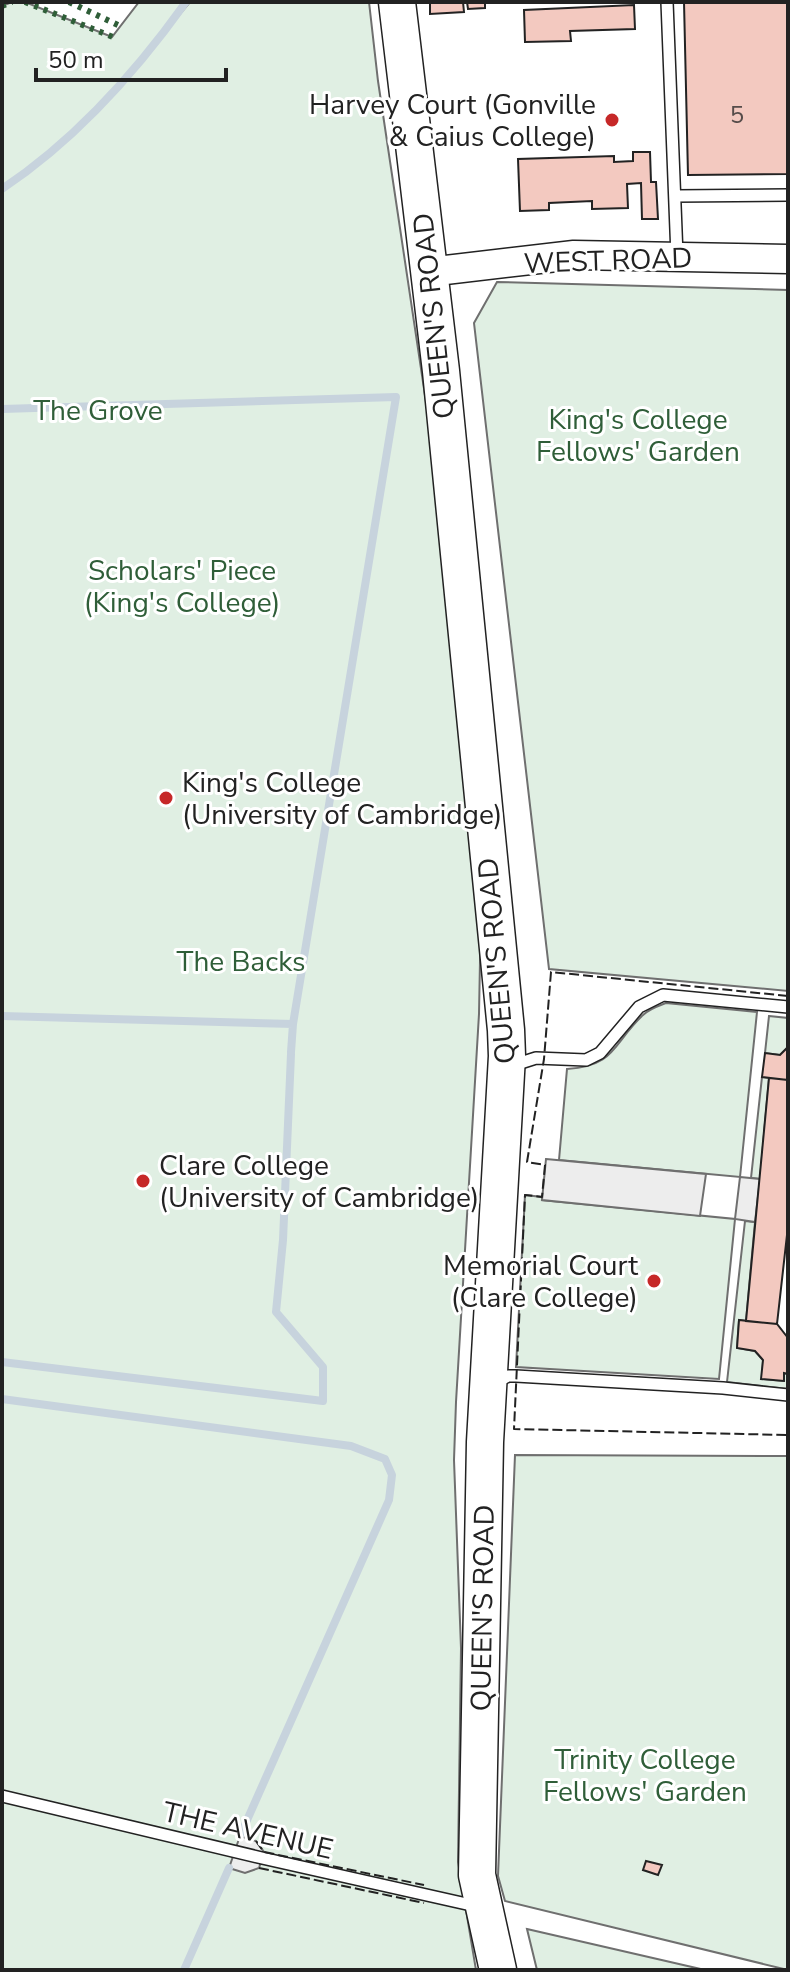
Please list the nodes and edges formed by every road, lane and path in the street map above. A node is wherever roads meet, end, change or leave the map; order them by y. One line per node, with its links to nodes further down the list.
1 (397, 2): 7 (main road, QUEEN'S ROAD)
2 (667, 2): 4 (lane)
3 (788, 195): 4 (lane)
4 (676, 196): 5 (lane)
5 (677, 256): 6 (street, WEST ROAD); 7 (street, WEST ROAD)
6 (788, 259)
7 (428, 272): 9 (main road, QUEEN'S ROAD)
8 (788, 1007): 9 (lane)
9 (506, 1068): 10 (main road, QUEEN'S ROAD)
10 (487, 1387): 11 (lane); 13 (main road, QUEEN'S ROAD)
11 (788, 1395)
12 (2, 1796): 13 (lane, THE AVENUE)
13 (484, 1908): 14 (main road, QUEEN'S ROAD)
14 (498, 1970)

